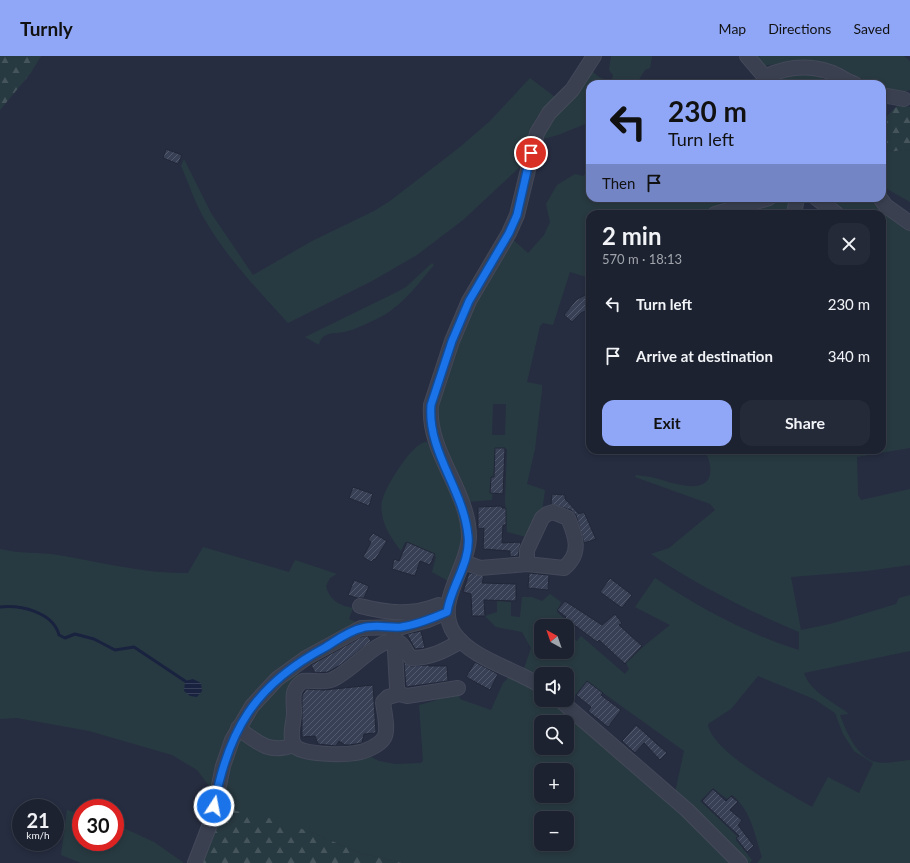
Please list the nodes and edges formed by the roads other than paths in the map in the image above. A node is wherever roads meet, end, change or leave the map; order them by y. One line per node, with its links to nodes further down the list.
1 (594, 56): 13 (street)
2 (747, 56): 3 (street)
3 (767, 80): 4 (street)
4 (847, 80)
5 (886, 95): 6 (street)
6 (904, 99)
7 (756, 202): 10 (street)
8 (821, 202): 11 (street)
9 (883, 202): 12 (street)
10 (728, 210)
11 (832, 210)
12 (910, 223)
13 (464, 562): 14 (street); 16 (street)
14 (527, 564)
15 (360, 606): 16 (street)
16 (448, 607): 17 (street); 18 (street)
17 (394, 634): 18 (street); 21 (street); 23 (street); 24 (street)
18 (461, 641): 19 (street)
19 (534, 682)
20 (458, 688): 21 (street)
21 (399, 694): 24 (street)
22 (568, 707): 26 (street)
23 (238, 728): 24 (street); 25 (street)
24 (294, 744)
25 (195, 863)
26 (740, 863)

